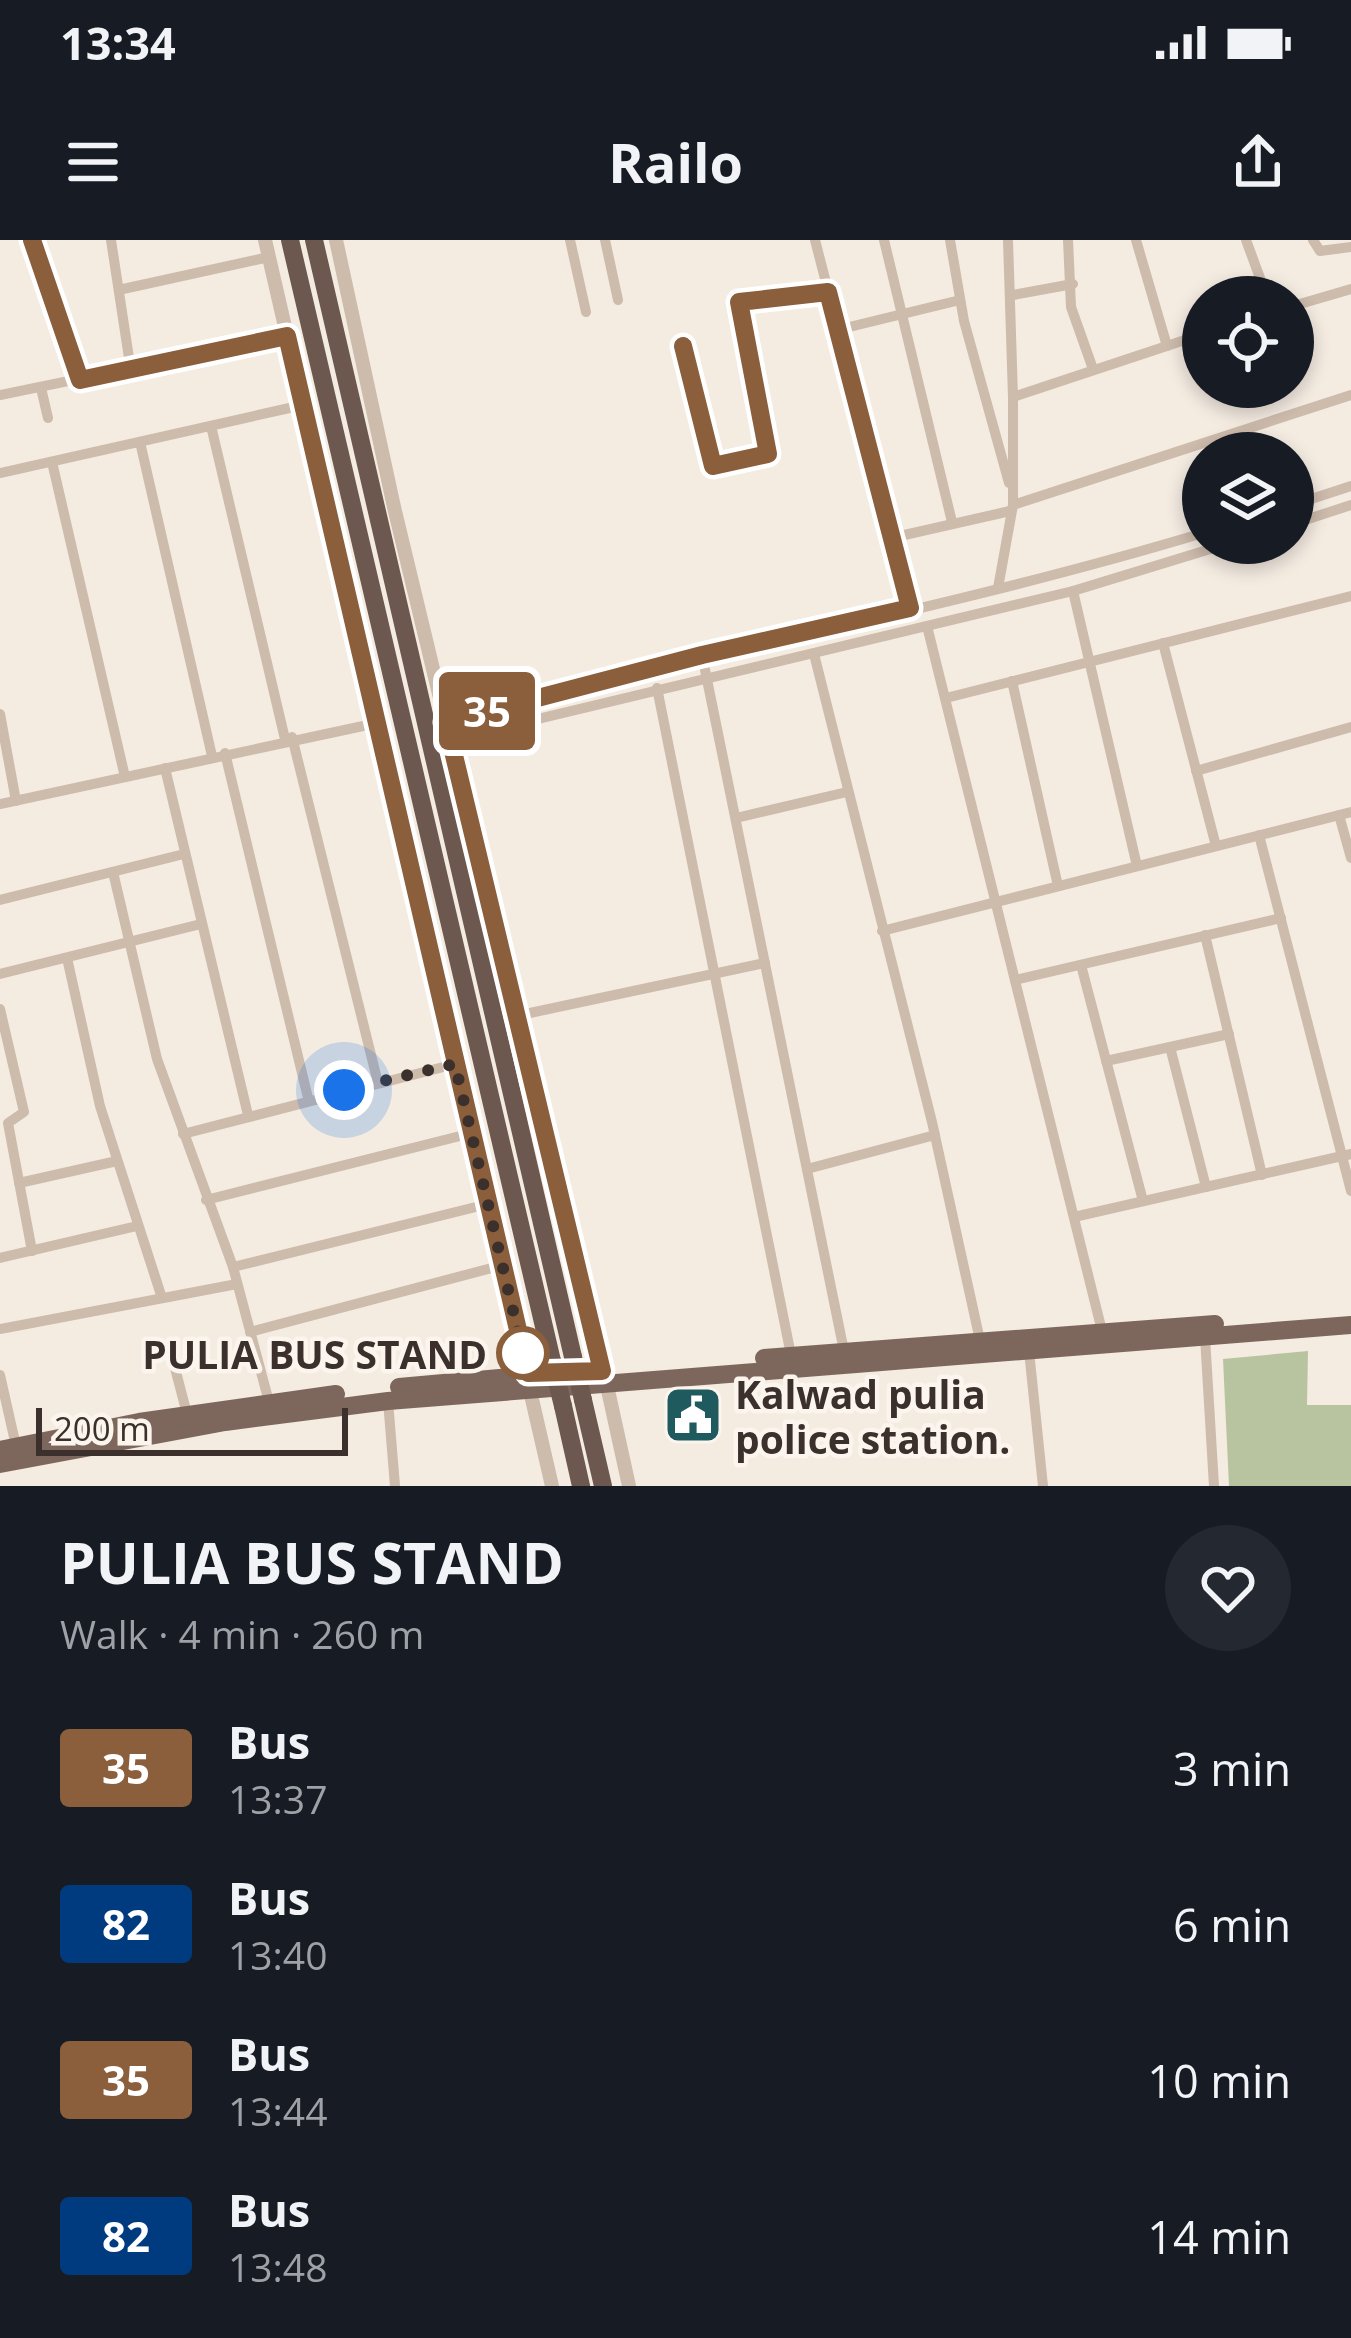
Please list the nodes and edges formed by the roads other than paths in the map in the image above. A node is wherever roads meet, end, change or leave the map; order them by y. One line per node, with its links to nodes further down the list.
1 (32, 240): 37 (street)
2 (111, 240): 21 (street)
3 (265, 240): 18 (street)
4 (290, 240): 151 (highway, bridge)
5 (314, 240): 151 (highway, bridge)
6 (336, 240): 71 (street)
7 (570, 240): 28 (street)
8 (605, 240): 25 (street)
9 (815, 240): 23 (street)
10 (884, 240): 29 (street)
11 (950, 240): 26 (street)
12 (1008, 240): 24 (street)
13 (1067, 240): 20 (street)
14 (1136, 240): 34 (street)
15 (1246, 240): 19 (street)
16 (1313, 240): 17 (street)
17 (1351, 247)
18 (268, 257): 21 (street); 31 (street)
19 (1259, 276)
20 (1073, 284): 24 (street); 35 (street)
21 (123, 289): 36 (street)
22 (1351, 289): 27 (street)
23 (828, 292): 30 (street); 33 (street)
24 (1013, 295): 41 (street)
25 (617, 300)
26 (959, 300): 29 (street); 50 (street)
27 (1314, 300)
28 (586, 312)
29 (899, 313): 30 (street); 53 (street)
30 (837, 330): 54 (street)
31 (287, 336): 36 (street); 42 (street)
32 (1182, 341): 34 (street)
33 (683, 346)
34 (1167, 346): 35 (street)
35 (1094, 369): 41 (street)
36 (131, 371): 37 (street)
37 (80, 380): 38 (street)
38 (41, 388): 39 (street); 43 (street)
39 (0, 394)
40 (1351, 395): 50 (street)
41 (1013, 397): 50 (street)
42 (303, 405): 44 (street); 72 (street)
43 (48, 418)
44 (211, 426): 45 (street); 74 (street)
45 (140, 442): 46 (street); 76 (street)
46 (52, 462): 47 (street); 79 (street)
47 (0, 473)
48 (1351, 486): 49 (street)
49 (1314, 499)
50 (1012, 503): 53 (street); 57 (street)
51 (1351, 505): 52 (street)
52 (1314, 517)
53 (952, 522): 54 (street)
54 (891, 538): 60 (street)
55 (1182, 538): 57 (street)
56 (1182, 558): 58 (street)
57 (998, 588): 60 (street)
58 (1073, 591): 61 (street); 65 (street)
59 (1351, 596): 62 (street)
60 (910, 608): 64 (street)
61 (927, 626): 63 (street); 69 (street)
62 (1163, 643): 65 (street); 78 (street)
63 (814, 654): 66 (street); 80 (street)
64 (702, 655): 66 (street); 71 (street)
65 (1088, 662): 67 (street); 89 (street)
66 (707, 675): 68 (street); 84 (street)
67 (1012, 681): 69 (street); 91 (street)
68 (657, 688): 75 (street); 103 (street)
69 (946, 698): 93 (street)
70 (0, 714): 81 (street)
71 (446, 722): 75 (street)
72 (377, 723): 74 (street); 110 (street)
73 (1351, 727): 78 (street)
74 (289, 738): 76 (street); 111 (street)
75 (450, 740): 106 (street)
76 (219, 755): 77 (street); 112 (street)
77 (165, 768): 79 (street); 87 (street)
78 (1196, 771): 86 (street)
79 (125, 777): 81 (street)
80 (847, 792): 84 (street); 96 (street)
81 (16, 801): 82 (street)
82 (0, 804)
83 (1345, 814): 85 (street); 88 (street)
84 (736, 818): 100 (street)
85 (1259, 835): 86 (street); 94 (street)
86 (1216, 846): 89 (street)
87 (184, 854): 90 (street); 95 (street)
88 (1351, 858)
89 (1136, 866): 91 (street)
90 (113, 872): 92 (street); 98 (street)
91 (1058, 886): 93 (street)
92 (0, 899)
93 (995, 903): 96 (street); 104 (street)
94 (1281, 918): 97 (street); 117 (street)
95 (201, 924): 98 (street); 113 (street)
96 (882, 932): 116 (street)
97 (1205, 935): 101 (street); 107 (street)
98 (129, 942): 99 (street); 115 (street)
99 (67, 958): 102 (street); 118 (street)
100 (765, 963): 103 (street); 119 (street)
101 (1081, 964): 104 (street); 109 (street)
102 (0, 974)
103 (714, 975): 106 (street); 145 (street)
104 (1015, 980): 127 (street)
105 (0, 1009): 121 (street)
106 (516, 1016): 147 (street)
107 (1229, 1034): 108 (street); 120 (street)
108 (1170, 1048): 109 (street); 122 (street)
109 (1106, 1061): 125 (street)
110 (455, 1064): 111 (street); 114 (street)
111 (378, 1083): 112 (street)
112 (308, 1098): 113 (street)
113 (248, 1115): 115 (street)
114 (472, 1133): 124 (street); 126 (street)
115 (183, 1134): 124 (street)
116 (934, 1136): 119 (street); 142 (street)
117 (1347, 1155): 120 (street); 123 (street)
118 (117, 1160): 121 (street); 128 (street)
119 (807, 1169): 143 (street)
120 (1262, 1174): 122 (street)
121 (19, 1183): 129 (street)
122 (1206, 1187): 125 (street)
123 (1351, 1191)
124 (206, 1200): 132 (street)
125 (1143, 1202): 127 (street)
126 (488, 1204): 131 (street); 132 (street)
127 (1074, 1217): 138 (street)
128 (137, 1226): 129 (street); 134 (street)
129 (32, 1251): 130 (street)
130 (0, 1258)
131 (503, 1265): 139 (street); 148 (street)
132 (233, 1267): 133 (street)
133 (237, 1284): 134 (street); 139 (street)
134 (161, 1295): 137 (street)
135 (1351, 1314): 138 (main road)
136 (1351, 1325): 140 (main road)
137 (0, 1330)
138 (1102, 1331): 142 (main road)
139 (250, 1332): 150 (street)
140 (1204, 1337): 144 (main road); 162 (street)
141 (169, 1346): 152 (street)
142 (981, 1347): 143 (main road); 144 (main road); 147 (main road)
143 (844, 1351): 145 (main road)
144 (1029, 1351): 161 (street)
145 (791, 1355): 147 (main road)
146 (0, 1375): 153 (street)
147 (604, 1376): 148 (main road); 160 (street)
148 (529, 1380): 149 (main road); 150 (main road); 157 (street)
149 (388, 1401): 155 (main road); 156 (street)
150 (269, 1402): 152 (main road)
151 (573, 1403): 158 (highway); 159 (highway)
152 (187, 1414): 154 (main road)
153 (5, 1424): 154 (street)
154 (8, 1448)
155 (0, 1464)
156 (394, 1486)
157 (552, 1486)
158 (581, 1486)
159 (603, 1486)
160 (629, 1486)
161 (1043, 1486)
162 (1214, 1486)

